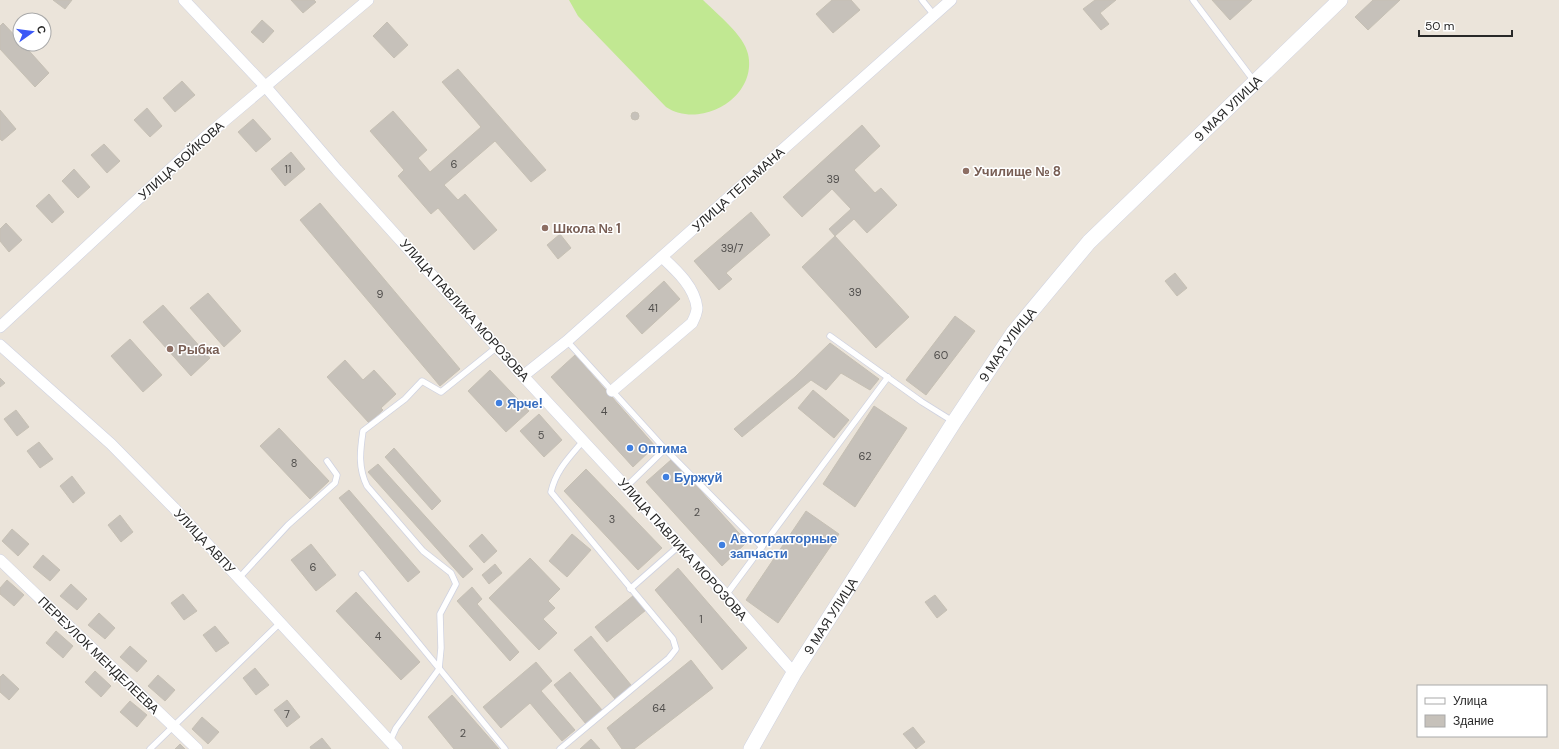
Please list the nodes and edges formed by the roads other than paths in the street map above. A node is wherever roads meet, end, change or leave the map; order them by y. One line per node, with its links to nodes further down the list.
1 (184, 0): 9 (street, УЛИЦА ПАВЛИКА МОРОЗОВА)
2 (368, 0): 9 (street, УЛИЦА ВОЙКОВА)
3 (922, 0): 7 (lane)
4 (951, 0): 7 (street, УЛИЦА ТЕЛЬМАНА)
5 (1193, 0): 8 (lane)
6 (1340, 0): 8 (main road, 9 МАЯ УЛИЦА)
7 (934, 15): 10 (street, УЛИЦА ТЕЛЬМАНА)
8 (1255, 82): 19 (main road, 9 МАЯ УЛИЦА)
9 (265, 86): 11 (street, УЛИЦА ВОЙКОВА); 15 (street, УЛИЦА ПАВЛИКА МОРОЗОВА)
10 (662, 257): 13 (street, УЛИЦА ТЕЛЬМАНА); 18 (street)
11 (0, 326)
12 (830, 336): 17 (lane)
13 (567, 341): 16 (street, УЛИЦА ТЕЛЬМАНА); 18 (lane)
14 (0, 345): 28 (street, УЛИЦА АВПУ)
15 (498, 347): 16 (street, УЛИЦА ПАВЛИКА МОРОЗОВА); 32 (lane)
16 (523, 376): 20 (street, УЛИЦА ПАВЛИКА МОРОЗОВА)
17 (888, 377): 19 (lane); 25 (lane)
18 (612, 391): 21 (lane)
19 (954, 422): 33 (main road, 9 МАЯ УЛИЦА)
20 (583, 441): 23 (street, УЛИЦА ПАВЛИКА МОРОЗОВА); 29 (lane)
21 (665, 449): 23 (lane); 25 (lane)
22 (327, 460): 28 (lane)
23 (627, 486): 24 (street, УЛИЦА ПАВЛИКА МОРОЗОВА)
24 (680, 545): 29 (lane); 30 (street, УЛИЦА ПАВЛИКА МОРОЗОВА)
25 (762, 547): 30 (lane)
26 (0, 560): 34 (street, ПЕРЕУЛОК МЕНДЕЛЕЕВА)
27 (362, 574): 32 (lane)
28 (239, 578): 31 (street, УЛИЦА АВПУ)
29 (630, 589): 39 (lane)
30 (726, 595): 33 (street, УЛИЦА ПАВЛИКА МОРОЗОВА)
31 (280, 623): 34 (lane); 35 (street, УЛИЦА АВПУ)
32 (439, 669): 35 (lane); 38 (lane)
33 (794, 673): 40 (main road, 9 МАЯ УЛИЦА)
34 (173, 726): 36 (lane); 37 (street, ПЕРЕУЛОК МЕНДЕЛЕЕВА)
35 (394, 745)
36 (150, 749)
37 (198, 749)
38 (505, 749)
39 (560, 749)
40 (751, 749)

